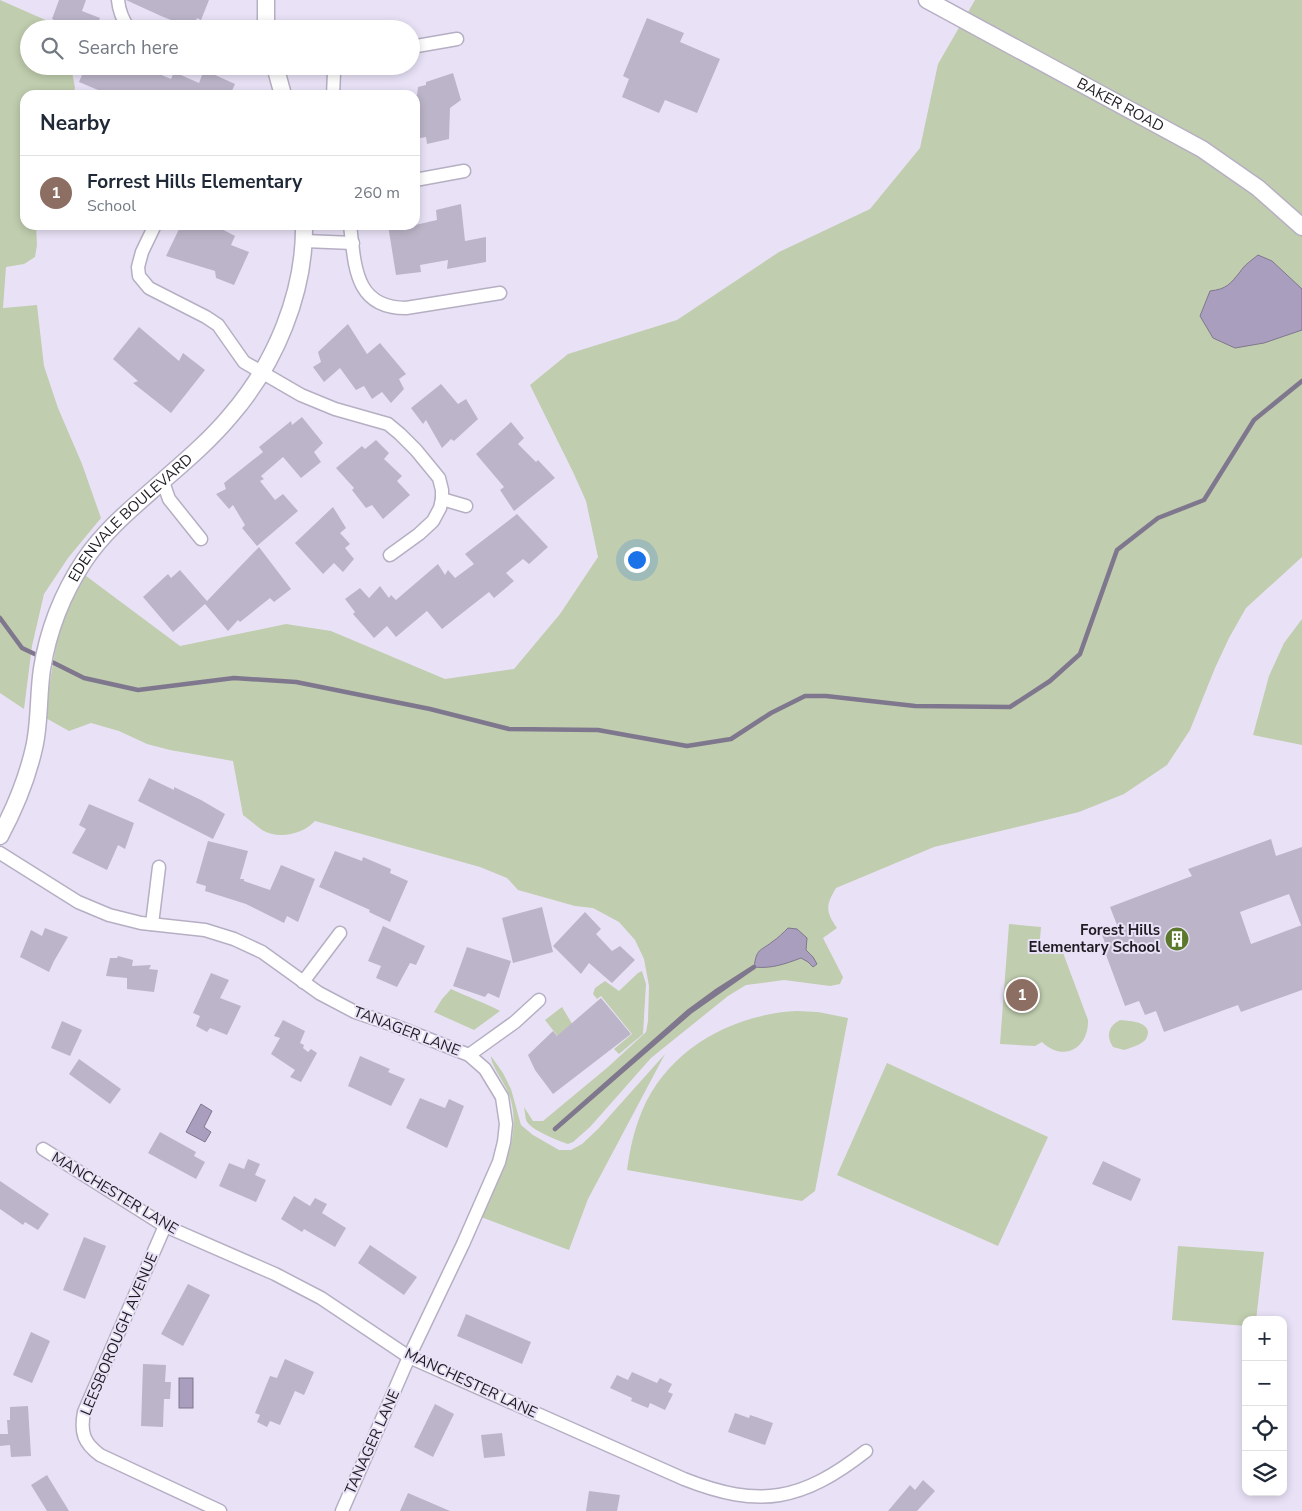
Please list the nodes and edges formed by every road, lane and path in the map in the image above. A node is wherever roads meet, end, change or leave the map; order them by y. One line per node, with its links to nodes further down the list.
1 (118, 0): 4 (street)
2 (266, 0): 5 (street)
3 (927, 0): 14 (street, BAKER ROAD)
4 (124, 20)
5 (266, 20)
6 (458, 39): 7 (street)
7 (420, 45)
8 (277, 75): 10 (street)
9 (334, 75): 11 (street)
10 (282, 90)
11 (333, 90)
12 (464, 171): 13 (street)
13 (420, 179)
14 (1302, 227)
15 (153, 230): 20 (street)
16 (351, 230): 18 (street)
17 (304, 233): 18 (street); 20 (street, EDENVALE BOULEVARD)
18 (353, 243): 19 (street)
19 (500, 293)
20 (262, 372): 21 (street, EDENVALE BOULEVARD); 22 (street)
21 (163, 482): 24 (street); 26 (street, EDENVALE BOULEVARD)
22 (442, 499): 23 (street); 25 (street)
23 (466, 506)
24 (202, 539)
25 (390, 555)
26 (0, 836)
27 (0, 854): 29 (street, TANAGER LANE)
28 (159, 867): 29 (street)
29 (152, 924): 31 (street, TANAGER LANE)
30 (340, 933): 31 (street)
31 (303, 982): 33 (street, TANAGER LANE)
32 (538, 1000): 33 (street)
33 (469, 1055): 36 (street, TANAGER LANE)
34 (43, 1149): 35 (street, MANCHESTER LANE)
35 (165, 1226): 36 (street, MANCHESTER LANE); 38 (street, LEESBOROUGH AVENUE)
36 (409, 1357): 37 (street, MANCHESTER LANE); 39 (street, TANAGER LANE)
37 (866, 1451)
38 (220, 1511)
39 (342, 1511)

